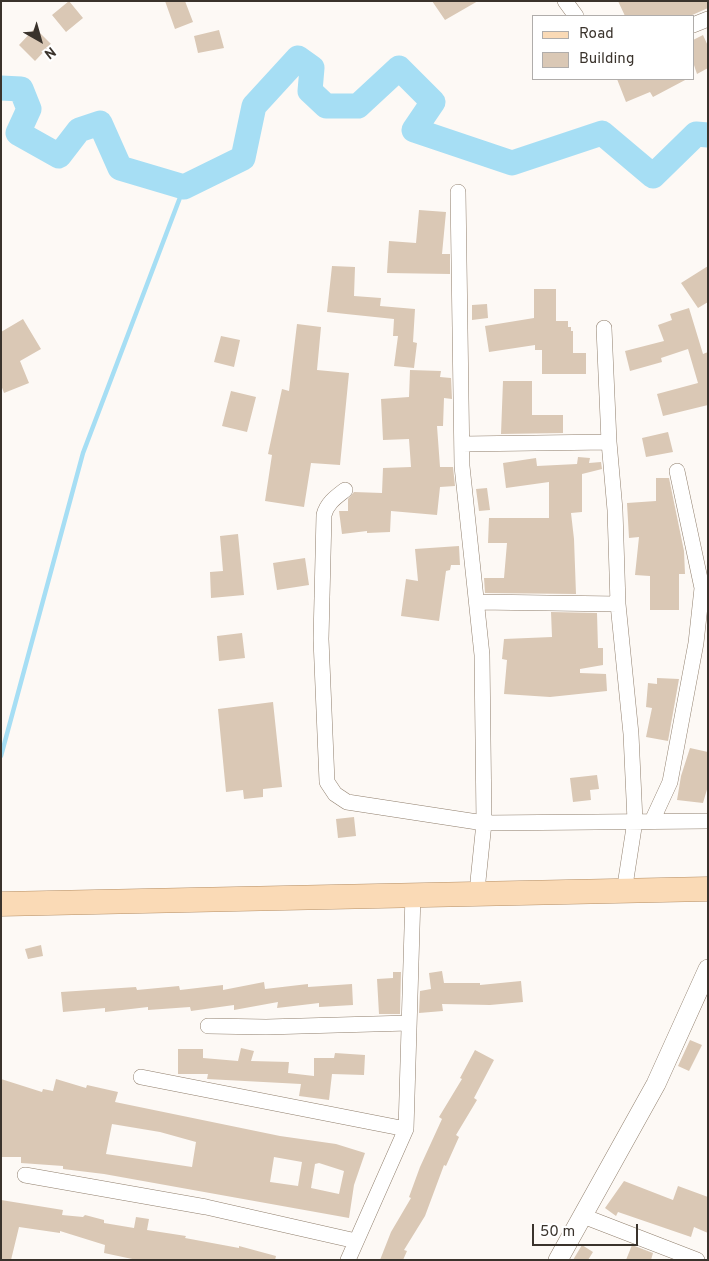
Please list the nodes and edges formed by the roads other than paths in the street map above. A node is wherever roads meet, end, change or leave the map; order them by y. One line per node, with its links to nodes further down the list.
1 (565, 1): 2 (street)
2 (575, 15)
3 (708, 19): 4 (street)
4 (694, 25)
5 (458, 192): 8 (street)
6 (604, 328): 7 (street)
7 (609, 442): 8 (street); 12 (street)
8 (462, 444): 11 (street)
9 (677, 471): 13 (street)
10 (345, 490): 16 (street)
11 (478, 602): 12 (street); 16 (street)
12 (618, 604): 15 (street)
13 (652, 821): 14 (street); 15 (street)
14 (708, 821)
15 (635, 822): 16 (street); 18 (street)
16 (484, 824): 19 (street)
17 (708, 878): 18 (main road)
18 (626, 879): 19 (main road)
19 (478, 881): 21 (main road)
20 (708, 889): 22 (main road)
21 (1, 890)
22 (413, 895): 23 (main road); 25 (street)
23 (1, 904)
24 (708, 969): 30 (street)
25 (409, 1023): 26 (street); 28 (street)
26 (208, 1026)
27 (140, 1077): 28 (street)
28 (406, 1129): 31 (street)
29 (25, 1175): 31 (street)
30 (582, 1216): 33 (street); 34 (street)
31 (356, 1241): 32 (street)
32 (348, 1260)
33 (558, 1260)
34 (697, 1260)

